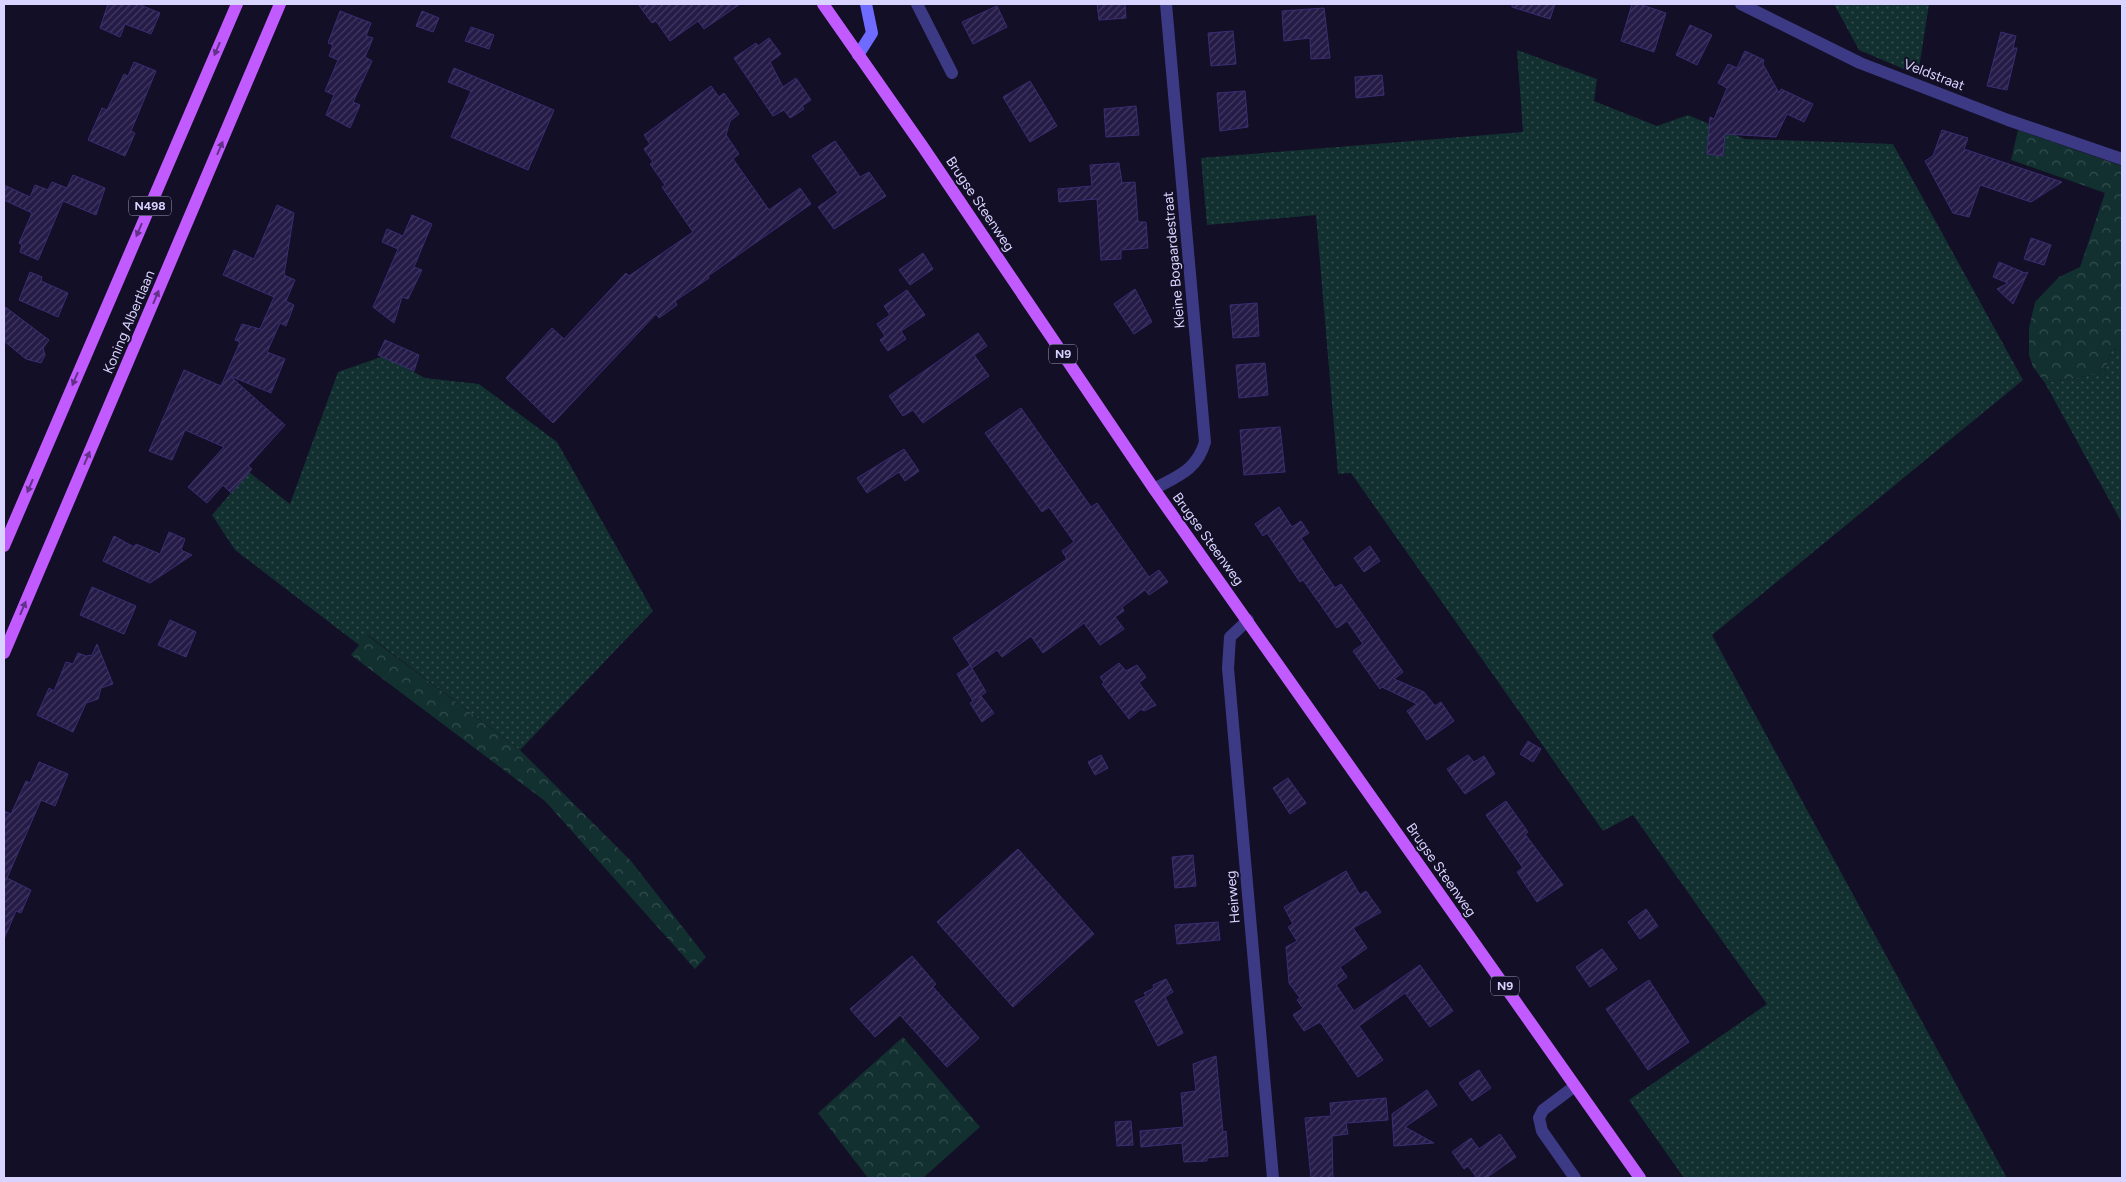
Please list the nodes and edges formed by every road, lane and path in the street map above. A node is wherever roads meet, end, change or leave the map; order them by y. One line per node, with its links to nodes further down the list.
1 (237, 4): 12 (main road, Koning Albertlaan / N498, one-way to 12)
2 (280, 4): 14 (main road, Koning Albertlaan / N498, one-way to 2)
3 (823, 4): 8 (main road, Brugse Steenweg / N9)
4 (866, 4): 8 (main road)
5 (917, 4): 9 (street)
6 (1166, 4): 11 (street, Kleine Bogaardestraat)
7 (1741, 4): 10 (street, Veldstraat)
8 (858, 54): 11 (main road, Brugse Steenweg / N9)
9 (952, 73)
10 (2122, 159)
11 (1154, 489): 13 (main road, Brugse Steenweg / N9)
12 (4, 546)
13 (1248, 620): 15 (main road, Brugse Steenweg / N9); 16 (street, Heirweg)
14 (4, 653)
15 (1575, 1086): 17 (street); 18 (main road, Brugse Steenweg / N9)
16 (1273, 1178)
17 (1575, 1178)
18 (1640, 1178)

